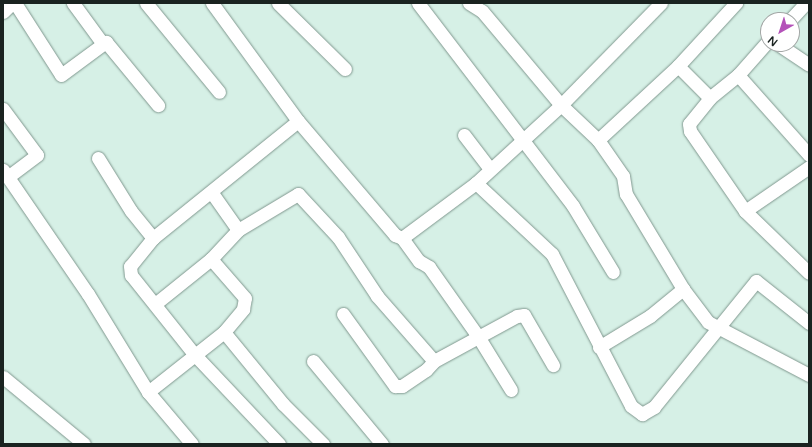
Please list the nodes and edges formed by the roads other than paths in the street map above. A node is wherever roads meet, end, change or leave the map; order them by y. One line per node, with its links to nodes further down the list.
1 (12, 3): 12 (street)
2 (15, 3): 14 (street)
3 (73, 3): 14 (street)
4 (146, 3): 21 (street)
5 (212, 3): 26 (street)
6 (278, 3): 19 (street)
7 (418, 3): 28 (street)
8 (469, 3): 23 (street)
9 (661, 3): 23 (street)
10 (736, 3): 18 (street)
11 (806, 3): 13 (street)
12 (3, 12)
13 (798, 12)
14 (102, 44): 24 (street)
15 (760, 50): 20 (street)
16 (790, 52): 17 (street)
17 (809, 65)
18 (678, 66): 22 (street); 29 (street)
19 (345, 69)
20 (738, 75): 22 (street); 30 (street)
21 (219, 92)
22 (710, 98): 37 (street)
23 (562, 104): 28 (street); 29 (street)
24 (158, 105)
25 (3, 109): 34 (street)
26 (298, 121): 36 (street); 40 (street)
27 (464, 135): 33 (street)
28 (524, 139): 33 (street); 42 (street)
29 (598, 140): 44 (street)
30 (809, 155)
31 (98, 158): 39 (street)
32 (809, 167): 37 (street)
33 (490, 169): 35 (street)
34 (6, 173): 59 (street)
35 (476, 183): 40 (street); 51 (street)
36 (212, 193): 38 (street); 39 (street)
37 (745, 211): 43 (street)
38 (238, 230): 41 (street); 54 (street)
39 (153, 238): 45 (street)
40 (402, 238): 50 (street)
41 (211, 259): 45 (street); 49 (street)
42 (613, 272)
43 (809, 273)
44 (683, 289): 48 (street); 51 (street)
45 (155, 304): 52 (street)
46 (343, 314): 54 (street)
47 (809, 323): 48 (street)
48 (720, 329): 51 (street); 56 (street)
49 (224, 332): 52 (street); 63 (street)
50 (479, 338): 54 (street); 55 (street); 58 (street)
51 (599, 347)
52 (194, 354): 59 (street); 62 (street)
53 (314, 361): 64 (street)
54 (434, 361)
55 (553, 365)
56 (809, 375)
57 (3, 377): 60 (street)
58 (511, 390)
59 (148, 392): 61 (street)
60 (84, 444)
61 (192, 444)
62 (279, 444)
63 (323, 444)
64 (382, 444)

